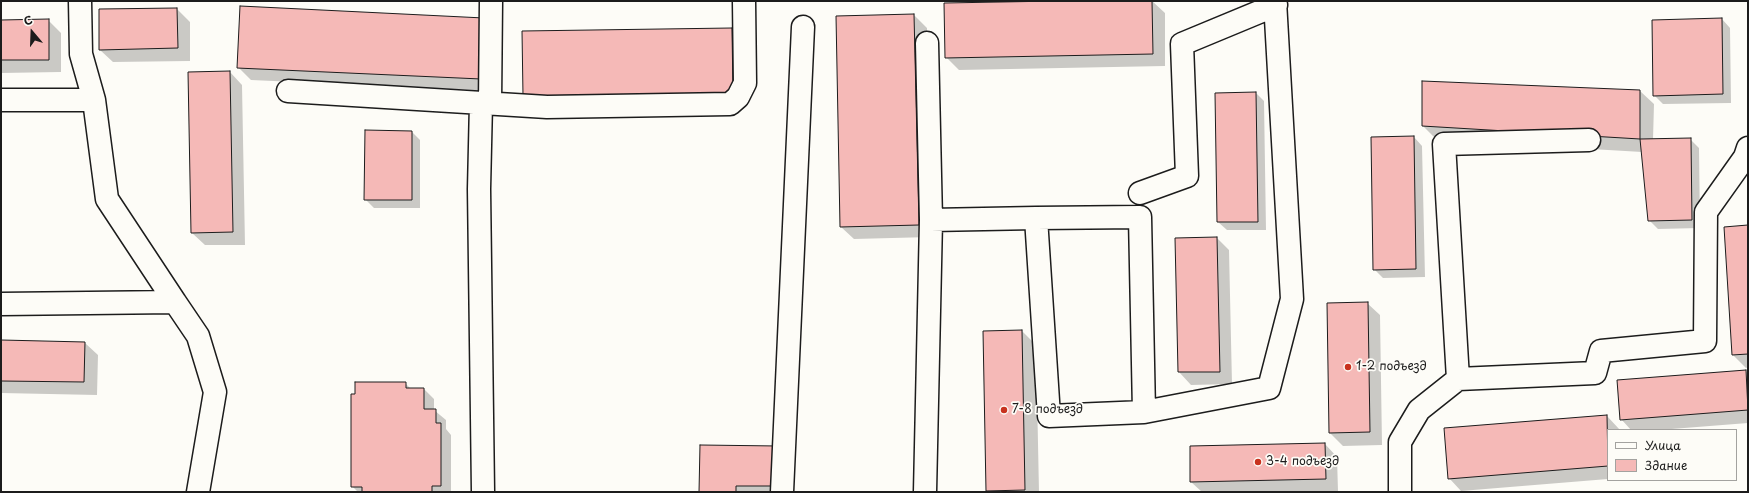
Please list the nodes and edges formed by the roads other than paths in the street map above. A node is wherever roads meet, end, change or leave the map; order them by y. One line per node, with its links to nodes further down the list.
1 (80, 1): 9 (street)
2 (491, 1): 10 (street)
3 (744, 1): 10 (street)
4 (1276, 3): 13 (street); 19 (street)
5 (803, 27): 22 (street)
6 (927, 43): 15 (street)
7 (288, 91): 10 (street)
8 (1, 100): 9 (street)
9 (94, 100): 16 (street)
10 (485, 103): 21 (street)
11 (1589, 140): 18 (street)
12 (1748, 148): 18 (street)
13 (1140, 193)
14 (1036, 218): 15 (street); 19 (street); 19 (street)
15 (931, 220): 23 (street)
16 (175, 302): 17 (street); 20 (street)
17 (1, 304)
18 (1458, 379): 24 (street)
19 (1144, 412)
20 (198, 492)
21 (483, 492)
22 (782, 492)
23 (925, 492)
24 (1400, 492)

